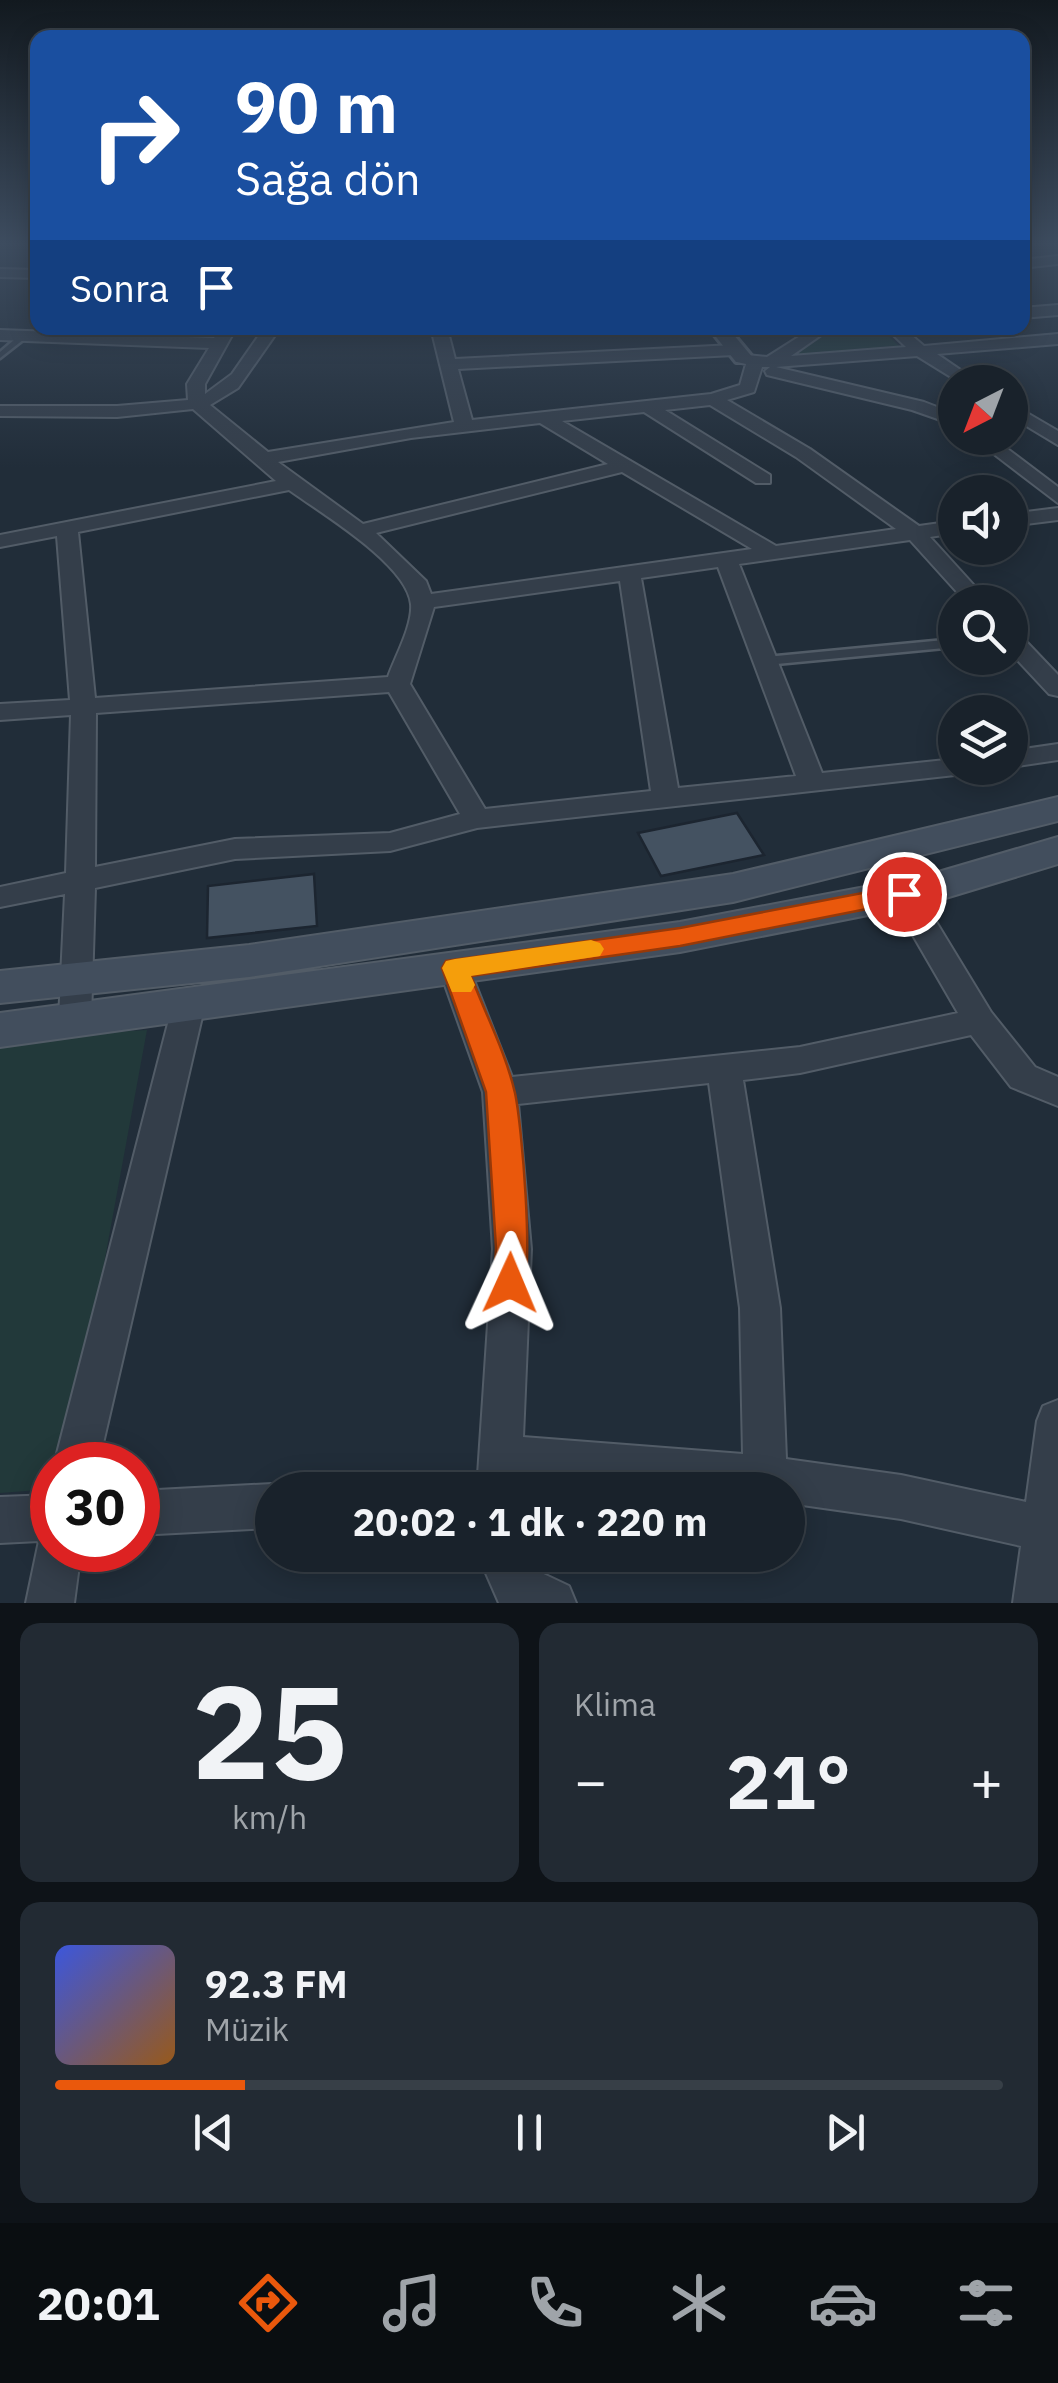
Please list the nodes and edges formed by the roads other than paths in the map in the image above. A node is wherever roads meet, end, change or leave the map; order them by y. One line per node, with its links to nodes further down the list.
1 (0, 335): 9 (street)
2 (223, 335): 9 (street); 18 (street)
3 (267, 335): 18 (street)
4 (441, 335): 15 (street)
5 (726, 335): 14 (street)
6 (811, 335): 14 (street)
7 (902, 335): 12 (street)
8 (1022, 335): 11 (street)
9 (24, 336): 13 (lane)
10 (1058, 339): 11 (street)
11 (1030, 341): 12 (street)
12 (922, 352): 14 (street); 16 (street)
13 (0, 356)
14 (751, 358): 15 (street); 17 (street); 21 (street)
15 (448, 364): 24 (street)
16 (943, 365)
17 (713, 399): 19 (street); 39 (street)
18 (197, 403): 20 (street); 27 (street)
19 (649, 407): 22 (street); 31 (street)
20 (0, 411)
21 (938, 414)
22 (542, 417): 24 (street); 28 (street)
23 (1028, 420): 25 (street)
24 (464, 426): 27 (street)
25 (1058, 439)
26 (1006, 455): 30 (street)
27 (262, 459): 32 (street)
28 (626, 465): 38 (street); 41 (street)
29 (1058, 466): 30 (street)
30 (1028, 470): 33 (street)
31 (762, 479)
32 (293, 483): 37 (street); 38 (street)
33 (1058, 497)
34 (1058, 514): 35 (street)
35 (1028, 518)
36 (938, 529): 39 (street)
37 (67, 531): 40 (street); 51 (street)
38 (361, 532): 45 (street)
39 (914, 532): 41 (street); 44 (street)
40 (1, 537)
41 (772, 552): 42 (street)
42 (726, 558): 43 (street); 48 (street)
43 (629, 570): 45 (street); 57 (street)
44 (962, 585)
45 (422, 602): 49 (street)
46 (938, 645): 48 (lane)
47 (1028, 657): 50 (street)
48 (766, 661): 56 (street)
49 (398, 684): 51 (street); 59 (street)
50 (1058, 689)
51 (80, 708): 52 (street); 61 (street)
52 (0, 712)
53 (1058, 752): 54 (street)
54 (1028, 756)
55 (938, 768): 56 (street)
56 (813, 784): 57 (street)
57 (666, 798): 59 (street)
58 (1058, 809): 66 (main road)
59 (477, 819): 61 (street)
60 (1058, 850): 62 (main road)
61 (80, 882): 63 (street); 66 (street)
62 (904, 894): 64 (main road); 68 (street)
63 (0, 898)
64 (455, 968): 67 (main road); 71 (street)
65 (0, 987): 66 (main road)
66 (75, 999): 67 (main road); 69 (main road)
67 (188, 1004): 74 (street)
68 (978, 1021): 70 (street); 72 (street)
69 (0, 1030)
70 (724, 1068): 71 (street); 76 (street)
71 (500, 1092): 75 (street)
72 (1058, 1092)
73 (1058, 1421): 82 (street)
74 (82, 1442)
75 (500, 1472)
76 (765, 1472)
77 (805, 1484): 82 (street)
78 (255, 1507): 79 (street)
79 (160, 1512)
80 (30, 1519): 81 (street)
81 (0, 1520)
82 (1052, 1530): 87 (street)
83 (55, 1572): 85 (street)
84 (510, 1572): 86 (street)
85 (50, 1603)
86 (552, 1603)
87 (1037, 1603)

